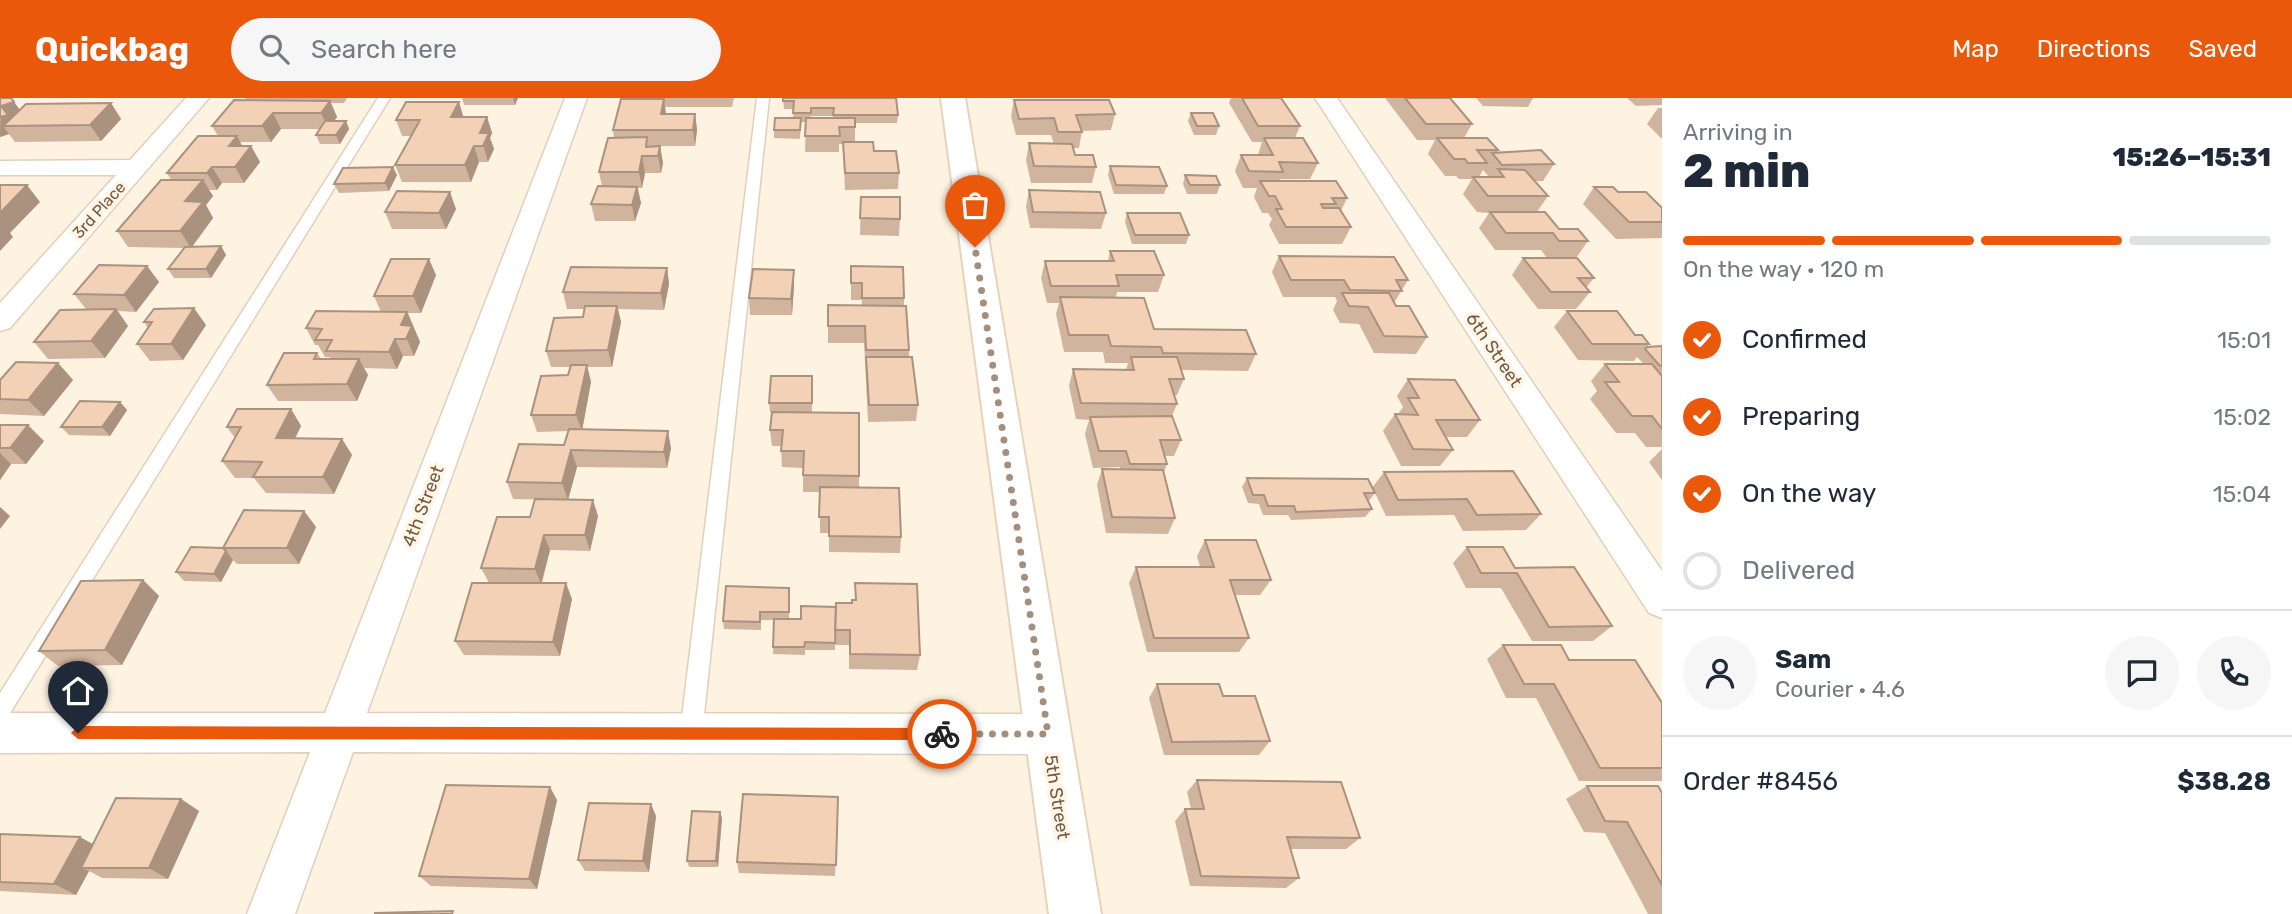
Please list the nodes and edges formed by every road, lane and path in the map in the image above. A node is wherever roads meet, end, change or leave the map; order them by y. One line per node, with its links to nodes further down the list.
1 (198, 98): 7 (street, 3rd Place)
2 (384, 98): 11 (lane)
3 (576, 98): 12 (street, 4th Street)
4 (763, 98): 15 (lane)
5 (953, 98): 14 (street, 5th Street)
6 (1326, 98): 10 (street, 6th Street)
7 (138, 167): 8 (street); 9 (street, 3rd Place)
8 (0, 168)
9 (0, 321)
10 (1662, 602)
11 (0, 711)
12 (339, 731): 13 (street); 15 (street); 16 (street, 4th Street)
13 (0, 733)
14 (1048, 734): 15 (street); 17 (street, 5th Street)
15 (691, 735)
16 (271, 914)
17 (1075, 914)

